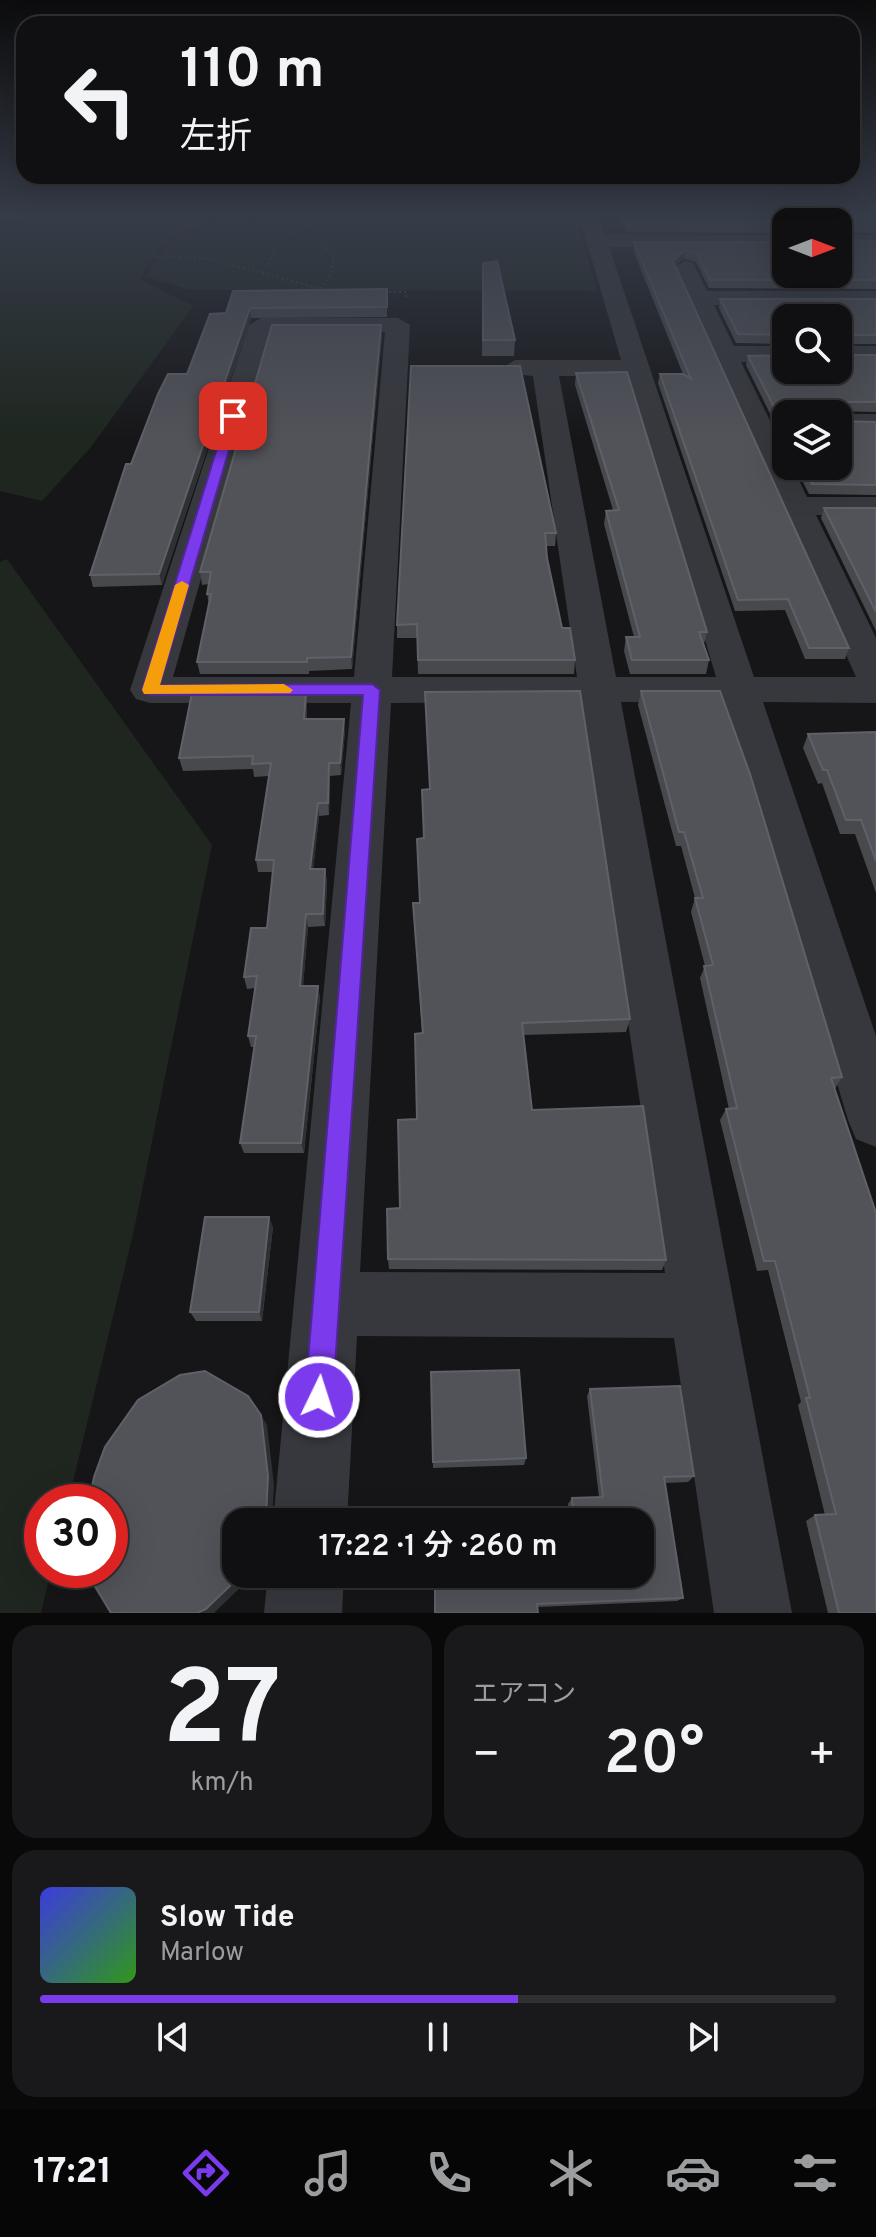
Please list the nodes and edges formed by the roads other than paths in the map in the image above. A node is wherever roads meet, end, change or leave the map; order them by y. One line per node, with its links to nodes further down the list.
1 (618, 290): 11 (street)
2 (693, 290): 3 (street)
3 (698, 298): 4 (street); 5 (street)
4 (876, 298)
5 (725, 354): 6 (street); 12 (street)
6 (772, 354)
7 (852, 354): 8 (street)
8 (876, 354)
9 (485, 367): 10 (street)
10 (545, 368): 11 (street); 21 (street)
11 (636, 368): 19 (street)
12 (771, 422): 15 (street)
13 (852, 422): 14 (street)
14 (876, 422)
15 (796, 506): 16 (street); 17 (street)
16 (876, 506)
17 (862, 616): 18 (street)
18 (876, 678)
19 (738, 689): 21 (street); 22 (street); 23 (street)
20 (372, 690): 20 (street); 21 (street); 24 (street)
21 (598, 690): 25 (street)
22 (876, 690)
23 (876, 1120)
24 (326, 1304): 25 (street); 26 (street)
25 (702, 1306): 29 (street)
26 (311, 1508)
27 (305, 1588): 28 (street)
28 (303, 1613)
29 (753, 1613)

